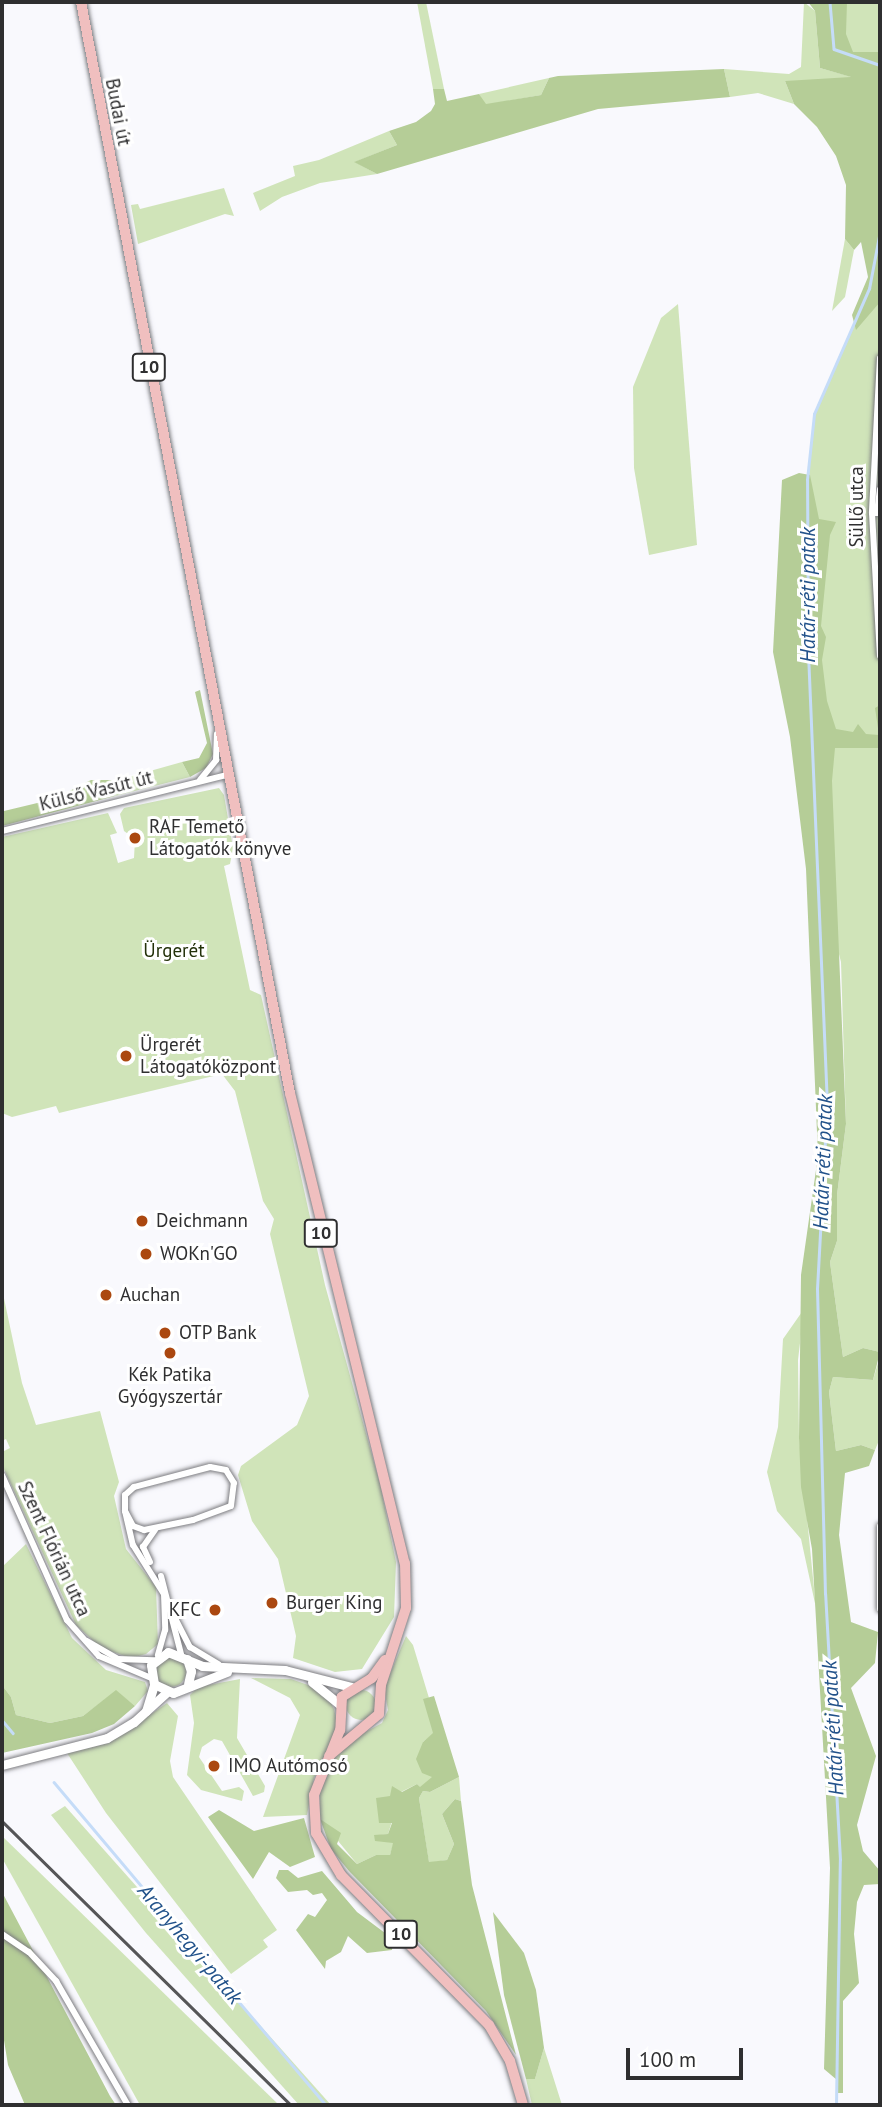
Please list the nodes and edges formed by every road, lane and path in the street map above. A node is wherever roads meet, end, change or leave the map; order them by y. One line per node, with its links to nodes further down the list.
1 (81, 2): 7 (main road, Budai út / 10)
2 (880, 358): 3 (street, Süllő utca)
3 (877, 411): 5 (street, Süllő utca)
4 (880, 489): 5 (street)
5 (872, 513): 6 (street, Süllő utca)
6 (880, 656)
7 (217, 723): 8 (main road, 10); 9 (street)
8 (227, 775): 9 (street, Külső Vasút út); 18 (main road, 10)
9 (198, 781): 10 (street, Külső Vasút út)
10 (2, 831)
11 (2, 1475): 17 (street, Szent Flórián utca)
12 (125, 1511): 14 (street); 14 (street); 20 (street)
13 (880, 1526): 15 (street)
14 (156, 1529): 16 (street)
15 (880, 1609)
16 (172, 1610): 19 (street); 21 (street)
17 (79, 1636): 20 (street, Szent Flórián utca); 23 (street, Szent Flórián utca)
18 (395, 1644): 25 (main road, 10); 28 (main road, 10)
19 (184, 1657): 20 (street); 21 (street); 24 (street)
20 (156, 1658): 23 (street)
21 (235, 1670): 22 (street); 24 (street)
22 (299, 1674): 26 (street); 29 (street)
23 (152, 1681): 27 (street); 30 (street)
24 (188, 1684): 27 (street)
25 (362, 1685): 26 (main road); 28 (main road)
26 (351, 1688): 29 (main road, 10)
27 (167, 1692): 30 (street)
28 (379, 1697): 31 (main road, 10)
29 (341, 1709): 31 (main road); 32 (main road, 10)
30 (146, 1712): 33 (street)
31 (365, 1725): 32 (main road, 10)
32 (329, 1756): 36 (main road, 10)
33 (2, 1765)
34 (2, 1934): 35 (street)
35 (128, 2105)
36 (523, 2105)

